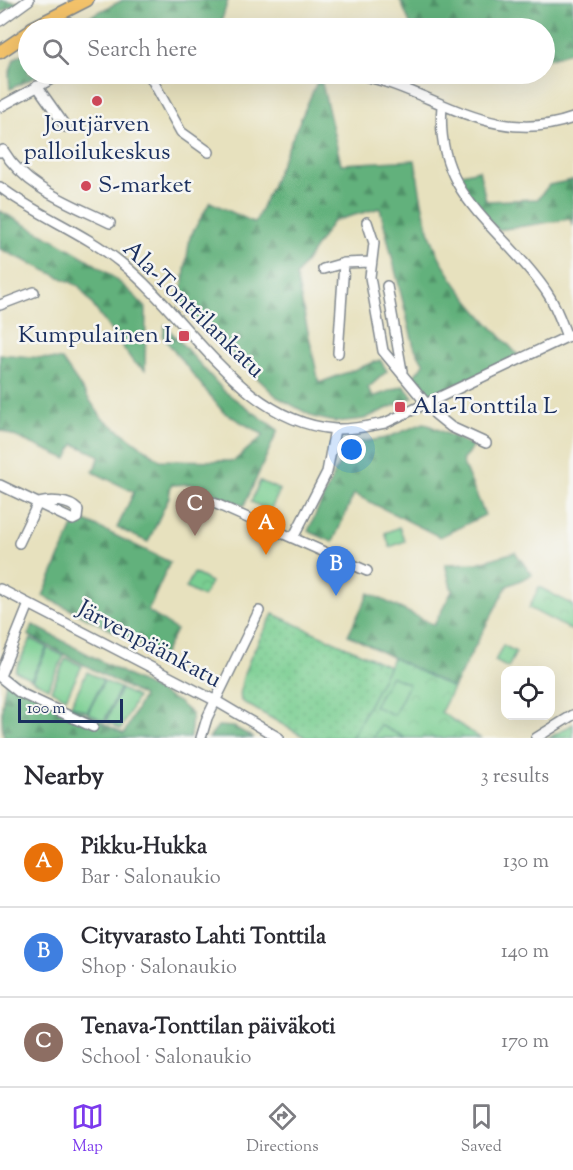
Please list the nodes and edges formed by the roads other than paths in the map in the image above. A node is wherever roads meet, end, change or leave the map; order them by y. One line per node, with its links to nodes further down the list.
1 (29, 0): 4 (street)
2 (87, 0): 3 (main road)
3 (53, 18)
4 (0, 21)
5 (18, 36): 7 (main road)
6 (18, 39): 8 (main road)
7 (0, 44)
8 (0, 52)
9 (41, 84): 12 (street)
10 (155, 84): 18 (street)
11 (388, 84): 13 (street)
12 (37, 86): 14 (street); 16 (street)
13 (442, 106): 15 (street); 28 (street)
14 (0, 107)
15 (573, 118)
16 (66, 127)
17 (0, 152): 21 (street)
18 (209, 152)
19 (0, 187): 32 (street, Ala-Tonttilankatu)
20 (367, 222): 22 (street)
21 (110, 223)
22 (371, 262): 23 (street); 30 (street)
23 (344, 263): 24 (street); 29 (street)
24 (323, 269)
25 (387, 286): 30 (street)
26 (34, 292): 27 (street)
27 (0, 305)
28 (570, 335): 31 (street, Ala-Tonttilankatu)
29 (338, 353)
30 (402, 374): 31 (street)
31 (427, 404): 32 (street, Ala-Tonttilankatu); 33 (street)
32 (334, 429): 36 (street)
33 (486, 443)
34 (0, 485): 37 (street)
35 (196, 495): 36 (street)
36 (293, 538): 38 (street)
37 (19, 543)
38 (367, 572)
39 (0, 589): 40 (street, Järvenpäänkatu)
40 (29, 604): 42 (street); 44 (street, Järvenpäänkatu)
41 (259, 610): 44 (street)
42 (1, 665): 43 (street)
43 (0, 676): 46 (street)
44 (216, 701): 47 (street); 48 (street, Järvenpäänkatu)
45 (573, 715): 49 (street)
46 (93, 727)
47 (201, 738)
48 (279, 738)
49 (536, 738)

